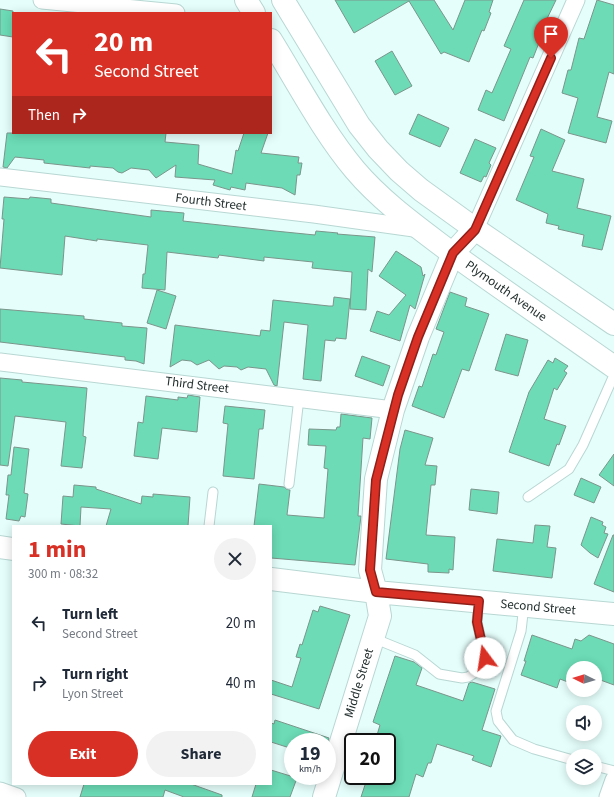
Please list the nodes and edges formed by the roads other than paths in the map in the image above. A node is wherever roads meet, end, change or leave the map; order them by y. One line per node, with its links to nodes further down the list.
1 (42, 0): 5 (street)
2 (246, 0): 6 (street)
3 (283, 0): 10 (street)
4 (576, 0): 10 (street)
5 (166, 12)
6 (253, 12)
7 (272, 42): 9 (street, Plymouth Avenue)
8 (0, 177): 9 (street, Fourth Street)
9 (421, 229): 11 (street, Plymouth Avenue)
10 (475, 230): 11 (street); 12 (street)
11 (453, 253): 14 (street, Plymouth Avenue); 17 (street, Middle Street)
12 (614, 324)
13 (0, 362): 16 (street, Third Street)
14 (614, 367)
15 (614, 375): 20 (lane)
16 (299, 398): 17 (street, Third Street); 18 (lane)
17 (393, 410): 25 (street, Middle Street)
18 (289, 484)
19 (213, 492): 21 (lane)
20 (528, 497)
21 (209, 525)
22 (0, 547): 23 (street)
23 (12, 549)
24 (272, 579): 25 (street, Second Street)
25 (376, 592): 26 (street, Second Street); 29 (street, Middle Street)
26 (479, 601): 27 (street, Second Street); 29 (lane)
27 (524, 605): 28 (street, Second Street); 30 (lane)
28 (614, 614)
29 (373, 638): 36 (street, Middle Street)
30 (566, 758)
31 (602, 768): 32 (lane)
32 (614, 771)
33 (614, 780): 37 (street)
34 (0, 791): 35 (street)
35 (17, 797)
36 (324, 797)
37 (608, 797)

